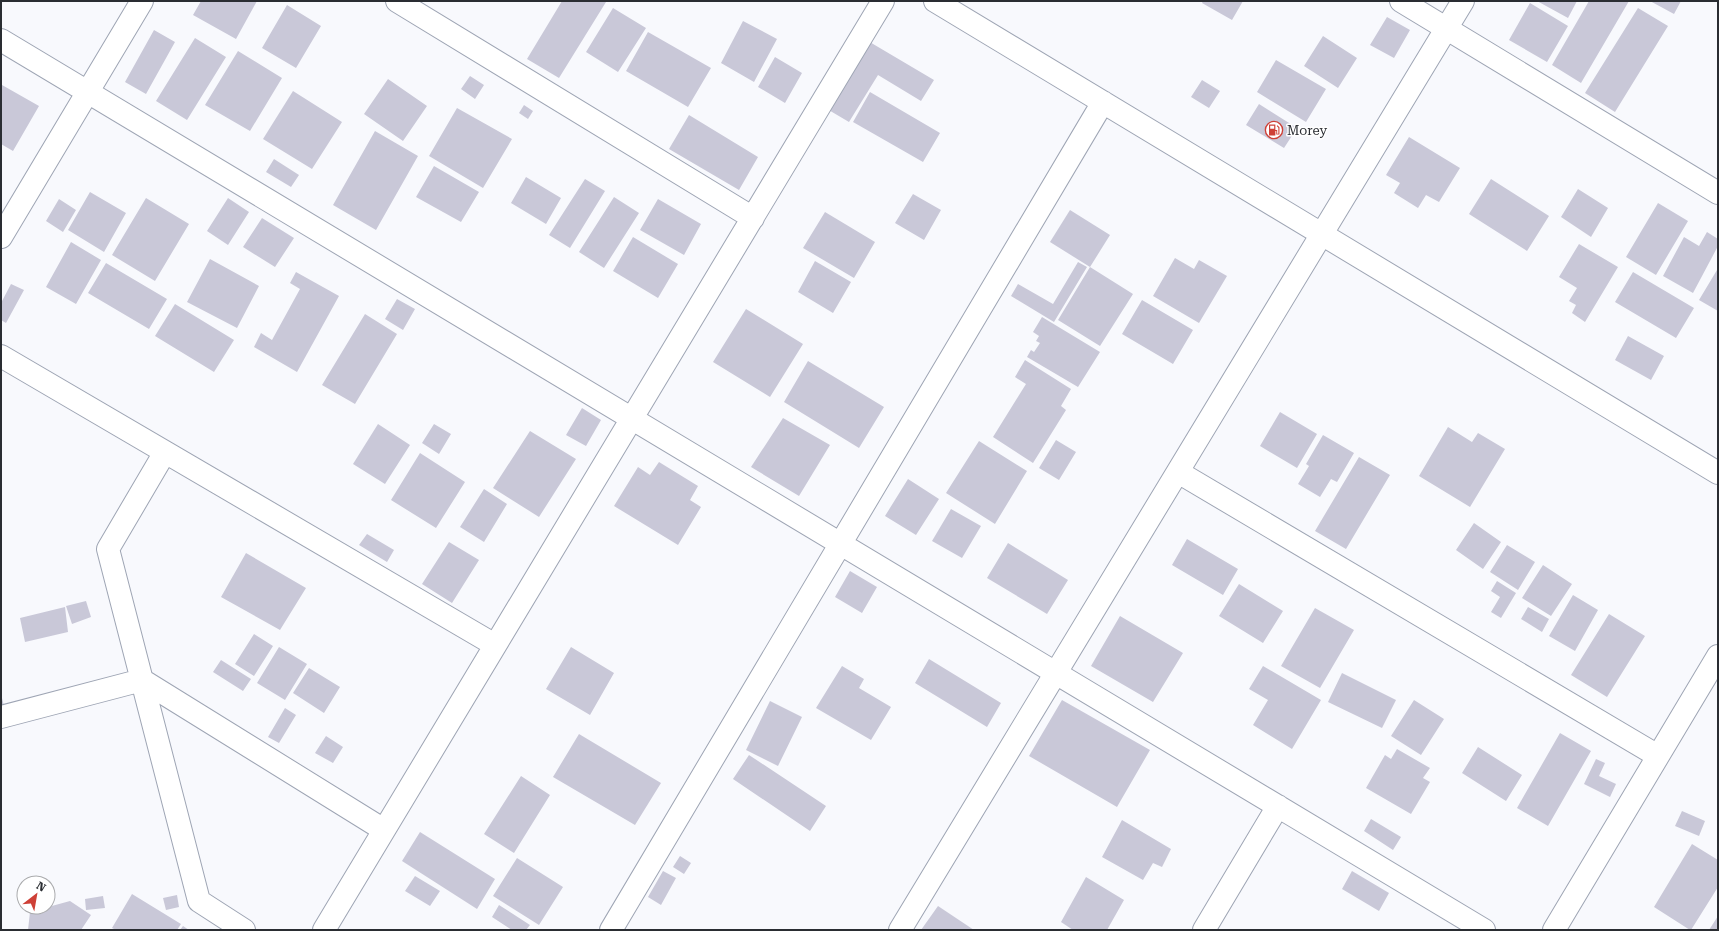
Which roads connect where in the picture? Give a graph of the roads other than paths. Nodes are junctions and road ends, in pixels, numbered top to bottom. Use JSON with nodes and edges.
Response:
{"nodes":[{"id":1,"x":142,"y":1,"type":"edge"},
{"id":2,"x":396,"y":1,"type":"edge"},
{"id":3,"x":883,"y":1,"type":"edge"},
{"id":4,"x":935,"y":1,"type":"edge"},
{"id":5,"x":1401,"y":1,"type":"edge"},
{"id":6,"x":1463,"y":1,"type":"edge"},
{"id":7,"x":1447,"y":28,"type":"junction"},
{"id":8,"x":1,"y":40,"type":"edge"},
{"id":9,"x":88,"y":92,"type":"junction"},
{"id":10,"x":1103,"y":102,"type":"junction"},
{"id":11,"x":1718,"y":193,"type":"edge"},
{"id":12,"x":753,"y":218,"type":"junction"},
{"id":13,"x":1322,"y":234,"type":"junction"},
{"id":14,"x":1,"y":237,"type":"edge"},
{"id":15,"x":1,"y":356,"type":"edge"},
{"id":16,"x":632,"y":418,"type":"junction"},
{"id":17,"x":165,"y":452,"type":"junction"},
{"id":18,"x":1178,"y":472,"type":"junction"},
{"id":19,"x":1718,"y":473,"type":"edge"},
{"id":20,"x":841,"y":544,"type":"junction"},
{"id":21,"x":495,"y":645,"type":"junction"},
{"id":22,"x":1718,"y":656,"type":"edge"},
{"id":23,"x":1056,"y":673,"type":"junction"},
{"id":24,"x":142,"y":680,"type":"junction"},
{"id":25,"x":1,"y":717,"type":"edge"},
{"id":26,"x":1658,"y":756,"type":"junction"},
{"id":27,"x":1278,"y":806,"type":"junction"},
{"id":28,"x":384,"y":830,"type":"junction"},
{"id":29,"x":244,"y":930,"type":"edge"},
{"id":30,"x":324,"y":930,"type":"edge"},
{"id":31,"x":611,"y":930,"type":"edge"},
{"id":32,"x":900,"y":930,"type":"edge"},
{"id":33,"x":1204,"y":930,"type":"edge"},
{"id":34,"x":1484,"y":930,"type":"edge"},
{"id":35,"x":1554,"y":930,"type":"edge"}],
"edges":[{"from":1,"to":9,"type":"street"},
{"from":2,"to":12,"type":"street"},
{"from":3,"to":12,"type":"street"},
{"from":4,"to":10,"type":"street"},
{"from":5,"to":7,"type":"street"},
{"from":6,"to":7,"type":"street"},
{"from":7,"to":11,"type":"street"},
{"from":7,"to":13,"type":"street"},
{"from":8,"to":9,"type":"street"},
{"from":9,"to":14,"type":"street"},
{"from":9,"to":16,"type":"street"},
{"from":10,"to":13,"type":"street"},
{"from":10,"to":20,"type":"street"},
{"from":12,"to":16,"type":"street"},
{"from":13,"to":18,"type":"street"},
{"from":13,"to":19,"type":"street"},
{"from":15,"to":17,"type":"street"},
{"from":16,"to":20,"type":"street"},
{"from":16,"to":21,"type":"street"},
{"from":17,"to":21,"type":"street"},
{"from":17,"to":24,"type":"street"},
{"from":18,"to":23,"type":"street"},
{"from":18,"to":26,"type":"street"},
{"from":20,"to":23,"type":"street"},
{"from":20,"to":31,"type":"street"},
{"from":21,"to":28,"type":"street"},
{"from":22,"to":26,"type":"street"},
{"from":23,"to":27,"type":"street"},
{"from":23,"to":32,"type":"street"},
{"from":24,"to":25,"type":"street"},
{"from":24,"to":28,"type":"street"},
{"from":24,"to":29,"type":"street"},
{"from":26,"to":35,"type":"street"},
{"from":27,"to":33,"type":"street"},
{"from":27,"to":34,"type":"street"},
{"from":28,"to":30,"type":"street"}]}
